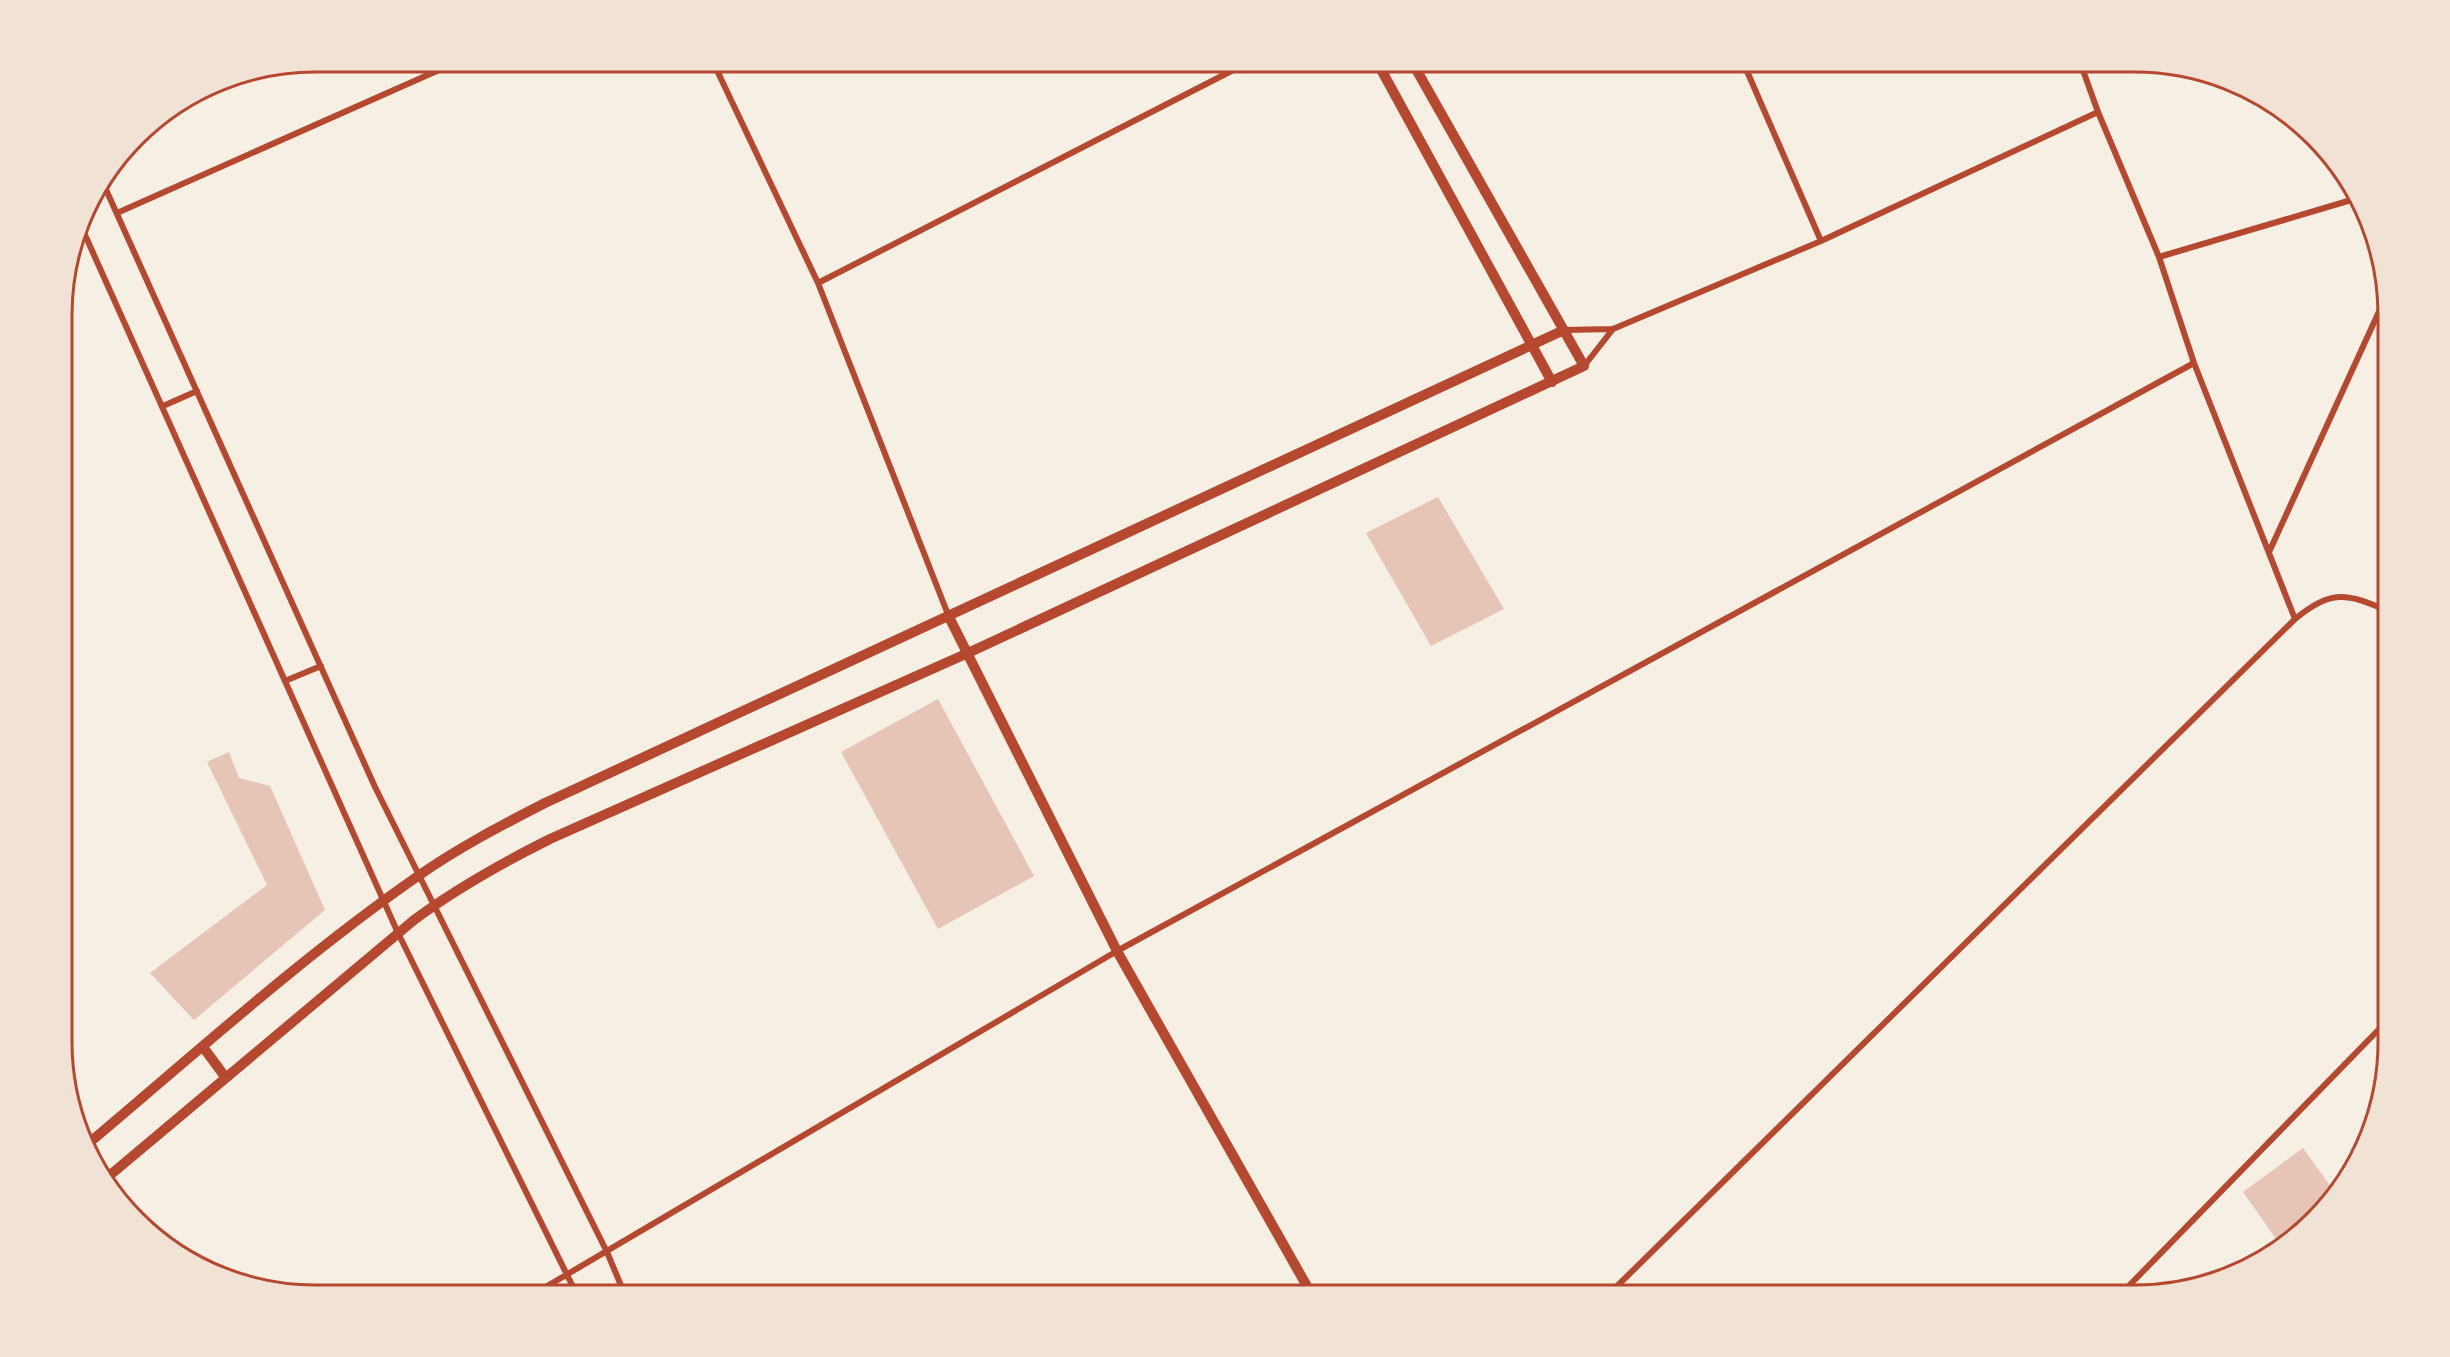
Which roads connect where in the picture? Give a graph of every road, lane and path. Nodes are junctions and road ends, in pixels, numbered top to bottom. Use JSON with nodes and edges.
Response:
{"nodes":[{"id":1,"x":434,"y":72,"type":"edge"},
{"id":2,"x":718,"y":72,"type":"edge"},
{"id":3,"x":1229,"y":72,"type":"edge"},
{"id":4,"x":1383,"y":72,"type":"edge"},
{"id":5,"x":1418,"y":72,"type":"edge"},
{"id":6,"x":1747,"y":72,"type":"edge"},
{"id":7,"x":2084,"y":72,"type":"edge"},
{"id":8,"x":2098,"y":112,"type":"junction"},
{"id":9,"x":107,"y":191,"type":"edge"},
{"id":10,"x":2349,"y":201,"type":"edge"},
{"id":11,"x":117,"y":213,"type":"junction"},
{"id":12,"x":85,"y":236,"type":"edge"},
{"id":13,"x":1821,"y":241,"type":"junction"},
{"id":14,"x":2158,"y":257,"type":"junction"},
{"id":15,"x":818,"y":283,"type":"junction"},
{"id":16,"x":2378,"y":314,"type":"edge"},
{"id":17,"x":1613,"y":329,"type":"junction"},
{"id":18,"x":1564,"y":330,"type":"junction"},
{"id":19,"x":1533,"y":345,"type":"junction"},
{"id":20,"x":2194,"y":363,"type":"junction"},
{"id":21,"x":1584,"y":366,"type":"junction"},
{"id":22,"x":1552,"y":382,"type":"junction"},
{"id":23,"x":197,"y":391,"type":"junction"},
{"id":24,"x":163,"y":406,"type":"junction"},
{"id":25,"x":2270,"y":550,"type":"junction"},
{"id":26,"x":2378,"y":607,"type":"edge"},
{"id":27,"x":949,"y":618,"type":"junction"},
{"id":28,"x":2295,"y":619,"type":"junction"},
{"id":29,"x":968,"y":653,"type":"junction"},
{"id":30,"x":321,"y":666,"type":"junction"},
{"id":31,"x":285,"y":681,"type":"junction"},
{"id":32,"x":419,"y":875,"type":"junction"},
{"id":33,"x":384,"y":902,"type":"junction"},
{"id":34,"x":432,"y":906,"type":"junction"},
{"id":35,"x":398,"y":933,"type":"junction"},
{"id":36,"x":1117,"y":951,"type":"junction"},
{"id":37,"x":2378,"y":1030,"type":"edge"},
{"id":38,"x":203,"y":1047,"type":"junction"},
{"id":39,"x":226,"y":1078,"type":"junction"},
{"id":40,"x":92,"y":1140,"type":"edge"},
{"id":41,"x":111,"y":1174,"type":"edge"},
{"id":42,"x":607,"y":1252,"type":"junction"},
{"id":43,"x":568,"y":1275,"type":"junction"},
{"id":44,"x":550,"y":1285,"type":"edge"},
{"id":45,"x":572,"y":1285,"type":"edge"},
{"id":46,"x":621,"y":1285,"type":"edge"},
{"id":47,"x":1306,"y":1285,"type":"edge"},
{"id":48,"x":1618,"y":1285,"type":"edge"},
{"id":49,"x":2130,"y":1285,"type":"edge"}],
"edges":[{"from":1,"to":11,"type":"street"},
{"from":2,"to":15,"type":"street"},
{"from":3,"to":15,"type":"street"},
{"from":4,"to":19,"type":"street"},
{"from":5,"to":18,"type":"street"},
{"from":6,"to":13,"type":"street"},
{"from":7,"to":8,"type":"street"},
{"from":8,"to":13,"type":"street"},
{"from":8,"to":14,"type":"street"},
{"from":9,"to":11,"type":"street"},
{"from":10,"to":14,"type":"street"},
{"from":11,"to":23,"type":"street"},
{"from":12,"to":24,"type":"street"},
{"from":13,"to":17,"type":"street"},
{"from":14,"to":20,"type":"street"},
{"from":15,"to":27,"type":"street"},
{"from":16,"to":25,"type":"street"},
{"from":17,"to":18,"type":"street"},
{"from":17,"to":21,"type":"street"},
{"from":18,"to":19,"type":"street"},
{"from":18,"to":21,"type":"street"},
{"from":19,"to":22,"type":"street"},
{"from":19,"to":27,"type":"street"},
{"from":20,"to":25,"type":"street"},
{"from":20,"to":36,"type":"street"},
{"from":21,"to":22,"type":"street"},
{"from":22,"to":29,"type":"street"},
{"from":23,"to":24,"type":"street"},
{"from":23,"to":30,"type":"street"},
{"from":24,"to":31,"type":"street"},
{"from":25,"to":28,"type":"street"},
{"from":26,"to":28,"type":"street"},
{"from":27,"to":29,"type":"street"},
{"from":27,"to":32,"type":"street"},
{"from":28,"to":48,"type":"street"},
{"from":29,"to":34,"type":"street"},
{"from":29,"to":36,"type":"street"},
{"from":30,"to":31,"type":"street"},
{"from":30,"to":32,"type":"street"},
{"from":31,"to":33,"type":"street"},
{"from":32,"to":33,"type":"street"},
{"from":32,"to":34,"type":"street"},
{"from":33,"to":35,"type":"street"},
{"from":33,"to":38,"type":"street"},
{"from":34,"to":35,"type":"street"},
{"from":34,"to":42,"type":"street"},
{"from":35,"to":39,"type":"street"},
{"from":35,"to":43,"type":"street"},
{"from":36,"to":42,"type":"street"},
{"from":36,"to":47,"type":"street"},
{"from":37,"to":49,"type":"street"},
{"from":38,"to":39,"type":"street"},
{"from":38,"to":40,"type":"street"},
{"from":39,"to":41,"type":"street"},
{"from":42,"to":43,"type":"street"},
{"from":42,"to":46,"type":"street"},
{"from":43,"to":44,"type":"street"},
{"from":43,"to":45,"type":"street"}]}
